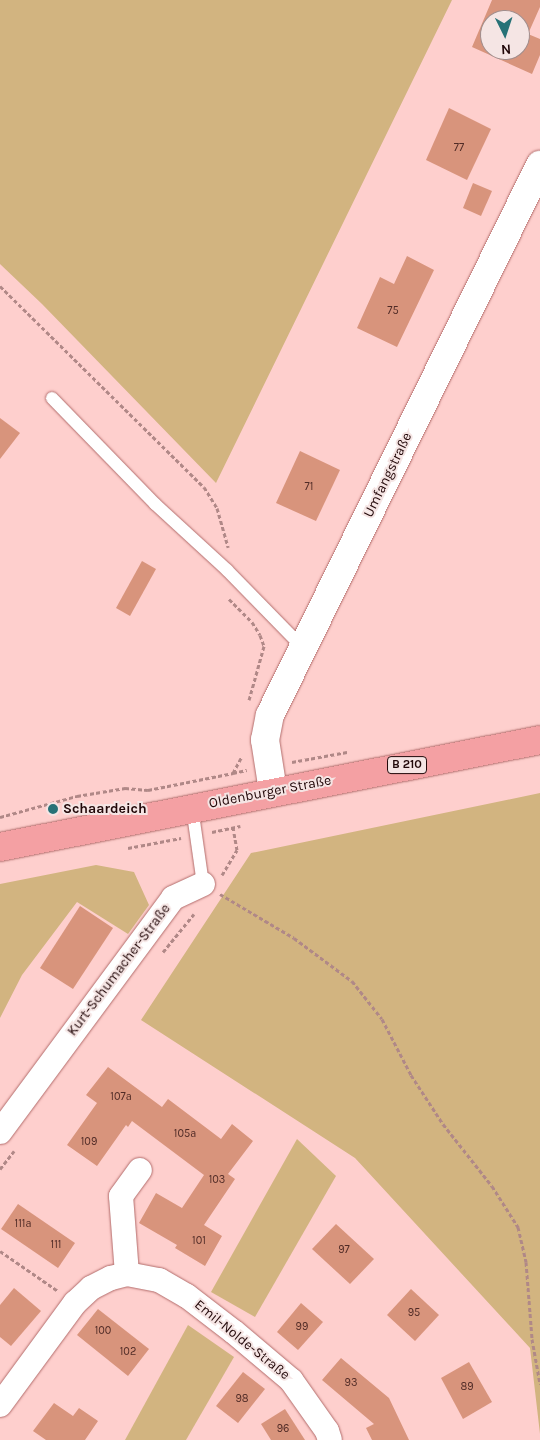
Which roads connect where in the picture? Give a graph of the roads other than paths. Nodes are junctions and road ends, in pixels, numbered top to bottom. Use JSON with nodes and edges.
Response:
{"nodes":[{"id":1,"x":540,"y":165,"type":"edge"},
{"id":2,"x":52,"y":398,"type":"dead end"},
{"id":3,"x":303,"y":648,"type":"junction"},
{"id":4,"x":540,"y":740,"type":"edge"},
{"id":5,"x":273,"y":791,"type":"junction"},
{"id":6,"x":192,"y":807,"type":"junction"},
{"id":7,"x":0,"y":847,"type":"edge"},
{"id":8,"x":212,"y":885,"type":"joint"},
{"id":9,"x":0,"y":1132,"type":"edge"},
{"id":10,"x":140,"y":1170,"type":"dead end"},
{"id":11,"x":127,"y":1274,"type":"junction"},
{"id":12,"x":0,"y":1405,"type":"edge"},
{"id":13,"x":330,"y":1440,"type":"edge"}],
"edges":[{"from":1,"to":3,"type":"street","name":"Umfangstraße"},
{"from":2,"to":3,"type":"lane"},
{"from":3,"to":5,"type":"street","name":"Umfangstraße"},
{"from":4,"to":5,"type":"main road","name":"Oldenburger Straße","number":"B 210"},
{"from":5,"to":6,"type":"main road","name":"Oldenburger Straße","number":"B 210"},
{"from":6,"to":7,"type":"main road","name":"Oldenburger Straße","number":"B 210"},
{"from":6,"to":8,"type":"lane"},
{"from":8,"to":9,"type":"street","name":"Kurt-Schumacher-Straße"},
{"from":10,"to":11,"type":"street"},
{"from":11,"to":12,"type":"street","name":"Emil-Nolde-Straße"},
{"from":11,"to":13,"type":"street","name":"Emil-Nolde-Straße"}]}
